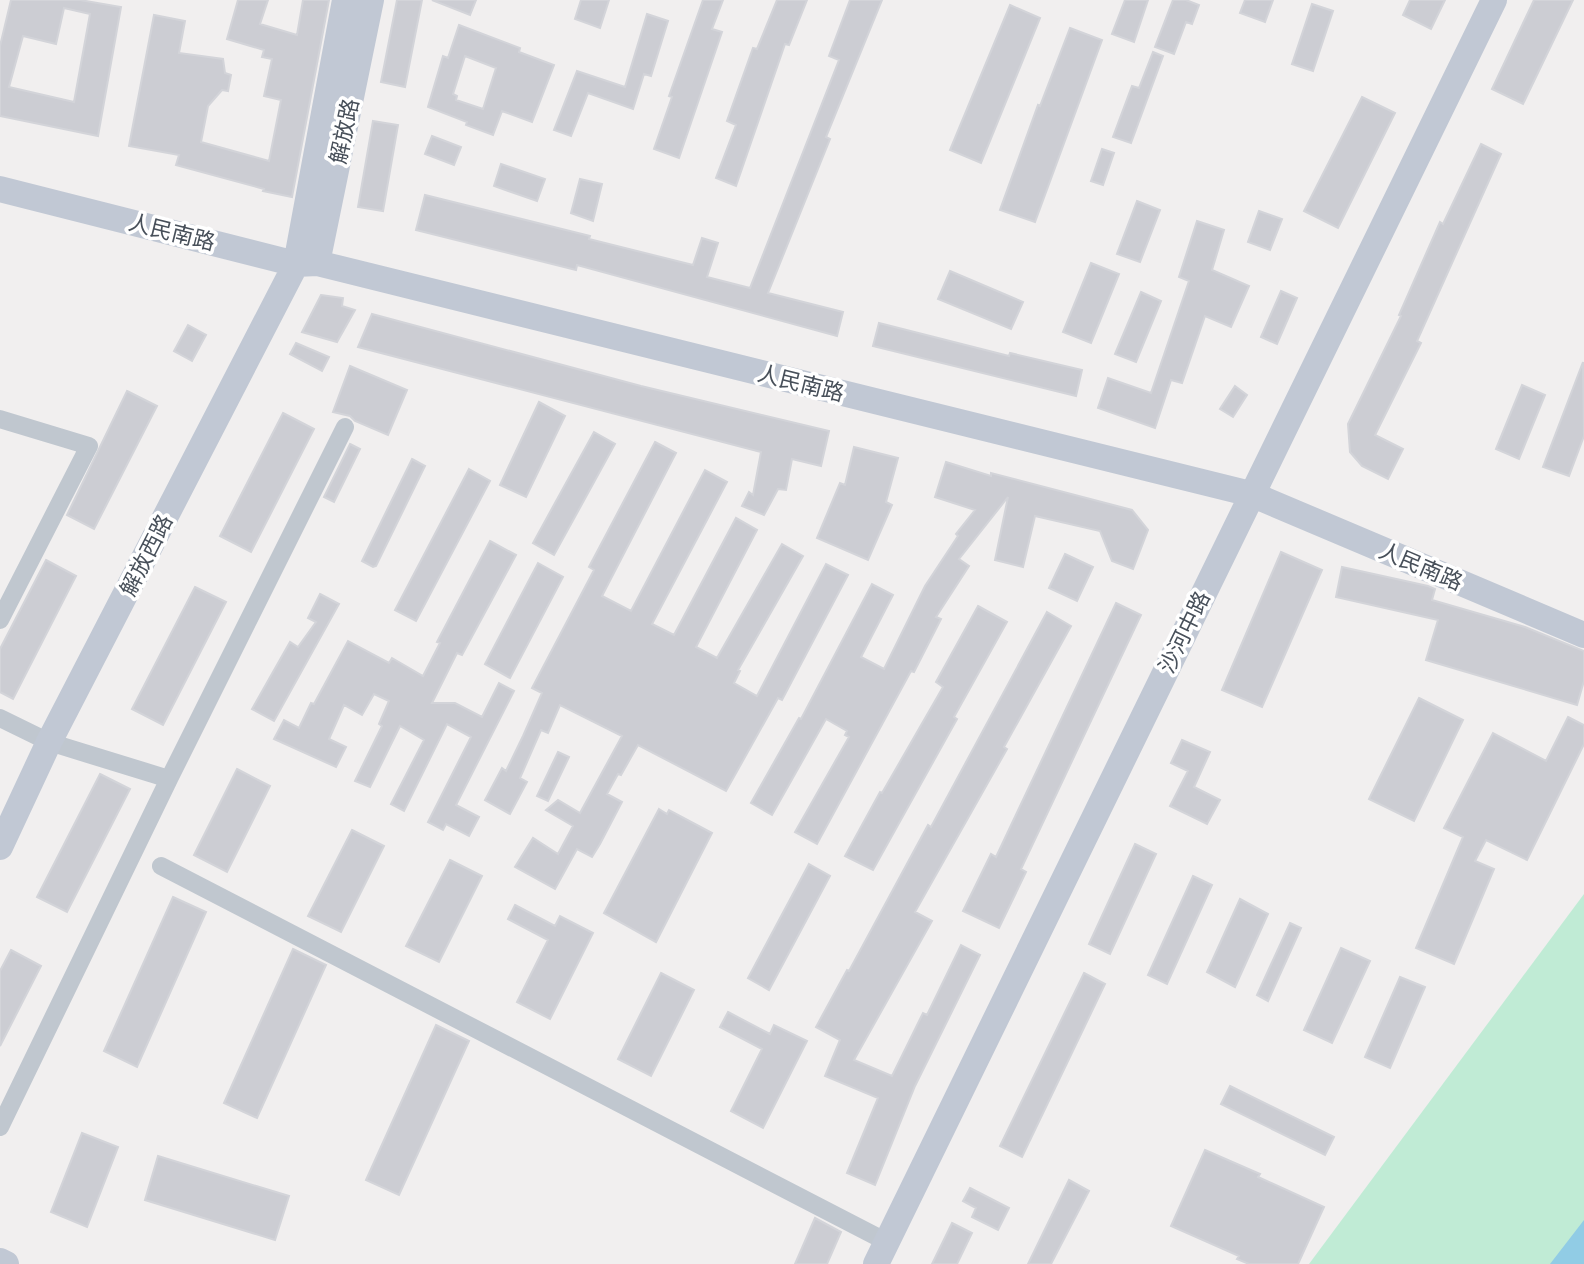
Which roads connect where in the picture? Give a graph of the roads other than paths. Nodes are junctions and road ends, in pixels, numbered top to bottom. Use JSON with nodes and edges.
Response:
{"nodes":[{"id":1,"x":345,"y":0,"type":"edge"},
{"id":2,"x":371,"y":0,"type":"edge"},
{"id":3,"x":1476,"y":0,"type":"edge"},
{"id":4,"x":1494,"y":0,"type":"edge"},
{"id":5,"x":0,"y":189,"type":"edge"},
{"id":6,"x":306,"y":263,"type":"junction"},
{"id":7,"x":0,"y":419,"type":"edge"},
{"id":8,"x":345,"y":427,"type":"dead end"},
{"id":9,"x":1243,"y":492,"type":"junction"},
{"id":10,"x":0,"y":620,"type":"edge"},
{"id":11,"x":1584,"y":635,"type":"edge"},
{"id":12,"x":0,"y":718,"type":"edge"},
{"id":13,"x":49,"y":742,"type":"junction"},
{"id":14,"x":169,"y":779,"type":"junction"},
{"id":15,"x":0,"y":847,"type":"edge"},
{"id":16,"x":161,"y":866,"type":"dead end"},
{"id":17,"x":0,"y":1127,"type":"edge"},
{"id":18,"x":878,"y":1247,"type":"edge"},
{"id":19,"x":0,"y":1261,"type":"edge"},
{"id":20,"x":6,"y":1264,"type":"edge"},
{"id":21,"x":858,"y":1264,"type":"edge"}],
"edges":[{"from":1,"to":6,"type":"main road","name":"解放路"},
{"from":2,"to":6,"type":"main road","name":"解放路"},
{"from":3,"to":9,"type":"main road","name":"沙河中路"},
{"from":4,"to":9,"type":"main road","name":"沙河中路"},
{"from":5,"to":6,"type":"main road","name":"人民南路"},
{"from":6,"to":9,"type":"main road","name":"人民南路"},
{"from":6,"to":13,"type":"main road","name":"解放西路"},
{"from":7,"to":10,"type":"street"},
{"from":8,"to":14,"type":"street"},
{"from":9,"to":11,"type":"main road","name":"人民南路"},
{"from":9,"to":18,"type":"main road","name":"沙河中路"},
{"from":12,"to":13,"type":"street"},
{"from":13,"to":14,"type":"street"},
{"from":13,"to":15,"type":"main road","name":"解放西路"},
{"from":14,"to":17,"type":"street"},
{"from":16,"to":18,"type":"street"},
{"from":18,"to":21,"type":"main road","name":"沙河中路"},
{"from":19,"to":20,"type":"main road"}]}
